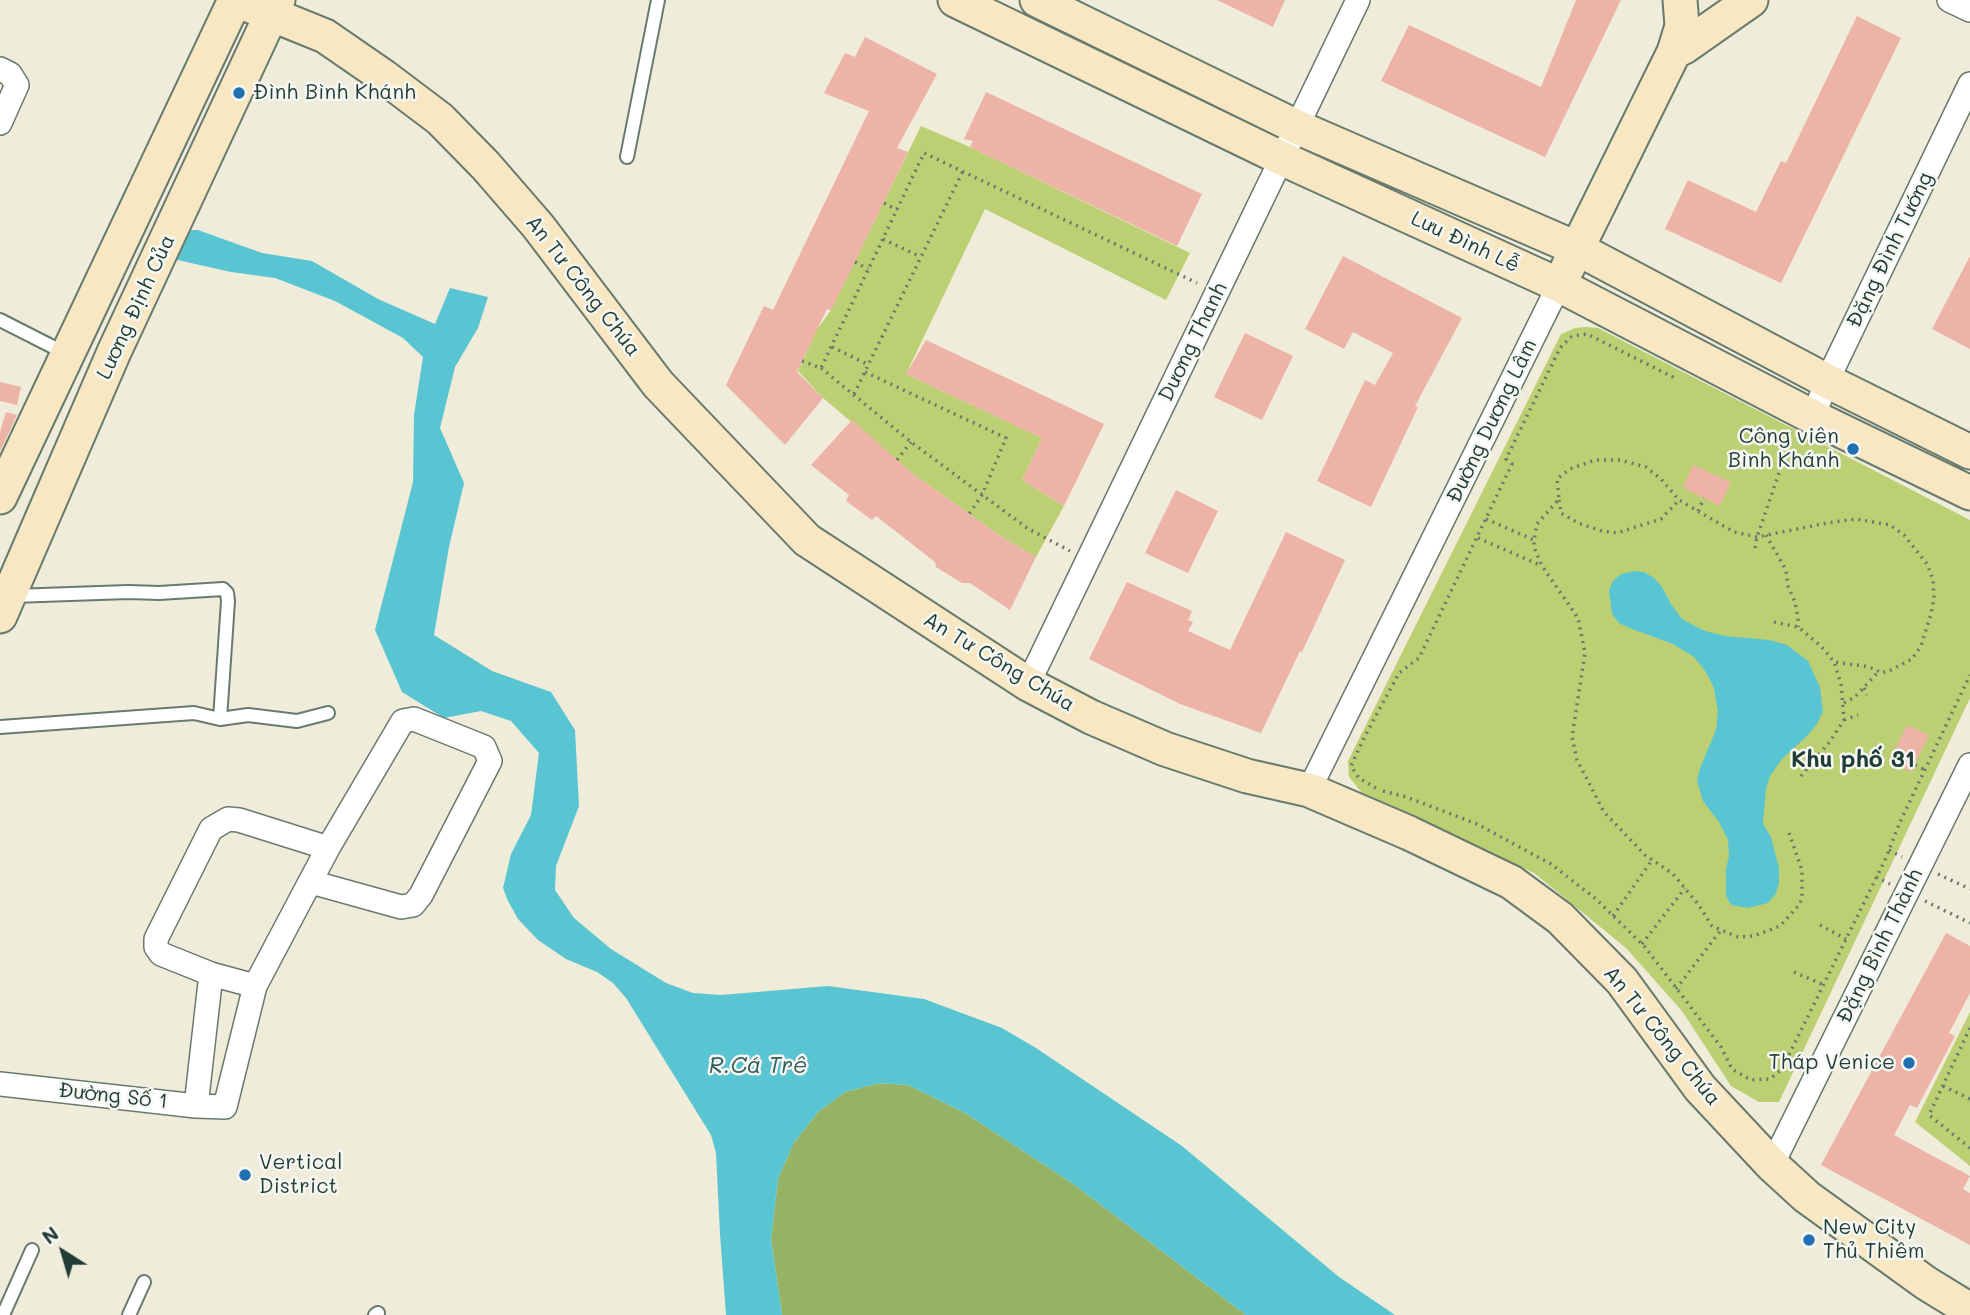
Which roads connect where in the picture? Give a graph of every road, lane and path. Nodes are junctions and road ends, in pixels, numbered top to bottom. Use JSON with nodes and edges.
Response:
{"nodes":[{"id":1,"x":236,"y":0,"type":"edge"},
{"id":2,"x":658,"y":0,"type":"edge"},
{"id":3,"x":955,"y":0,"type":"edge"},
{"id":4,"x":1037,"y":0,"type":"edge"},
{"id":5,"x":1358,"y":0,"type":"edge"},
{"id":6,"x":1680,"y":0,"type":"edge"},
{"id":7,"x":1703,"y":0,"type":"edge"},
{"id":8,"x":1745,"y":0,"type":"edge"},
{"id":9,"x":1751,"y":0,"type":"edge"},
{"id":10,"x":1949,"y":0,"type":"edge"},
{"id":11,"x":275,"y":8,"type":"edge"},
{"id":12,"x":1970,"y":10,"type":"edge"},
{"id":13,"x":1674,"y":52,"type":"junction"},
{"id":14,"x":0,"y":69,"type":"edge"},
{"id":15,"x":1970,"y":84,"type":"edge"},
{"id":16,"x":0,"y":123,"type":"edge"},
{"id":17,"x":1297,"y":127,"type":"junction"},
{"id":18,"x":626,"y":157,"type":"dead end"},
{"id":19,"x":1281,"y":158,"type":"junction"},
{"id":20,"x":963,"y":171,"type":"junction"},
{"id":21,"x":884,"y":203,"type":"dead end"},
{"id":22,"x":897,"y":210,"type":"junction"},
{"id":23,"x":883,"y":239,"type":"junction"},
{"id":24,"x":1578,"y":250,"type":"junction"},
{"id":25,"x":921,"y":257,"type":"junction"},
{"id":26,"x":855,"y":262,"type":"dead end"},
{"id":27,"x":868,"y":269,"type":"junction"},
{"id":28,"x":1559,"y":285,"type":"junction"},
{"id":29,"x":1217,"y":293,"type":"junction"},
{"id":30,"x":0,"y":320,"type":"edge"},
{"id":31,"x":832,"y":347,"type":"junction"},
{"id":32,"x":68,"y":354,"type":"junction"},
{"id":33,"x":802,"y":362,"type":"dead end"},
{"id":34,"x":869,"y":365,"type":"junction"},
{"id":35,"x":821,"y":368,"type":"junction"},
{"id":36,"x":865,"y":372,"type":"junction"},
{"id":37,"x":1827,"y":381,"type":"junction"},
{"id":38,"x":1686,"y":383,"type":"dead end"},
{"id":39,"x":854,"y":394,"type":"junction"},
{"id":40,"x":1798,"y":431,"type":"junction"},
{"id":41,"x":911,"y":442,"type":"junction"},
{"id":42,"x":1970,"y":452,"type":"edge"},
{"id":43,"x":897,"y":460,"type":"dead end"},
{"id":44,"x":1970,"y":493,"type":"edge"},
{"id":45,"x":982,"y":495,"type":"junction"},
{"id":46,"x":0,"y":497,"type":"edge"},
{"id":47,"x":1704,"y":498,"type":"dead end"},
{"id":48,"x":1559,"y":499,"type":"junction"},
{"id":49,"x":1679,"y":500,"type":"junction"},
{"id":50,"x":1698,"y":511,"type":"junction"},
{"id":51,"x":970,"y":514,"type":"dead end"},
{"id":52,"x":1486,"y":519,"type":"junction"},
{"id":53,"x":1766,"y":535,"type":"junction"},
{"id":54,"x":1757,"y":537,"type":"junction"},
{"id":55,"x":1478,"y":538,"type":"junction"},
{"id":56,"x":1534,"y":540,"type":"junction"},
{"id":57,"x":1755,"y":548,"type":"dead end"},
{"id":58,"x":1088,"y":561,"type":"junction"},
{"id":59,"x":1542,"y":566,"type":"junction"},
{"id":60,"x":4,"y":606,"type":"edge"},
{"id":61,"x":1774,"y":622,"type":"dead end"},
{"id":62,"x":1798,"y":628,"type":"junction"},
{"id":63,"x":1833,"y":662,"type":"junction"},
{"id":64,"x":1878,"y":672,"type":"junction"},
{"id":65,"x":1970,"y":675,"type":"edge"},
{"id":66,"x":1028,"y":684,"type":"junction"},
{"id":67,"x":1864,"y":688,"type":"junction"},
{"id":68,"x":1867,"y":695,"type":"dead end"},
{"id":69,"x":1844,"y":703,"type":"junction"},
{"id":70,"x":328,"y":713,"type":"dead end"},
{"id":71,"x":1858,"y":715,"type":"dead end"},
{"id":72,"x":220,"y":719,"type":"junction"},
{"id":73,"x":1844,"y":720,"type":"junction"},
{"id":74,"x":0,"y":727,"type":"edge"},
{"id":75,"x":1914,"y":765,"type":"dead end"},
{"id":76,"x":1970,"y":765,"type":"edge"},
{"id":77,"x":1926,"y":771,"type":"junction"},
{"id":78,"x":1801,"y":776,"type":"dead end"},
{"id":79,"x":1309,"y":790,"type":"junction"},
{"id":80,"x":1789,"y":833,"type":"dead end"},
{"id":81,"x":328,"y":848,"type":"junction"},
{"id":82,"x":1653,"y":860,"type":"junction"},
{"id":83,"x":311,"y":882,"type":"junction"},
{"id":84,"x":1685,"y":888,"type":"junction"},
{"id":85,"x":1613,"y":916,"type":"junction"},
{"id":86,"x":1820,"y":925,"type":"dead end"},
{"id":87,"x":1721,"y":930,"type":"junction"},
{"id":88,"x":1846,"y":939,"type":"junction"},
{"id":89,"x":1642,"y":944,"type":"junction"},
{"id":90,"x":1794,"y":972,"type":"dead end"},
{"id":91,"x":211,"y":974,"type":"junction"},
{"id":92,"x":1824,"y":985,"type":"junction"},
{"id":93,"x":254,"y":986,"type":"junction"},
{"id":94,"x":1676,"y":989,"type":"junction"},
{"id":95,"x":1970,"y":1028,"type":"edge"},
{"id":96,"x":0,"y":1084,"type":"edge"},
{"id":97,"x":1942,"y":1086,"type":"junction"},
{"id":98,"x":1970,"y":1099,"type":"edge"},
{"id":99,"x":196,"y":1106,"type":"junction"},
{"id":100,"x":1970,"y":1148,"type":"edge"},
{"id":101,"x":1772,"y":1165,"type":"junction"},
{"id":102,"x":32,"y":1250,"type":"dead end"},
{"id":103,"x":144,"y":1282,"type":"dead end"},
{"id":104,"x":1960,"y":1309,"type":"edge"},
{"id":105,"x":3,"y":1315,"type":"edge"},
{"id":106,"x":129,"y":1315,"type":"edge"}],
"edges":[{"from":1,"to":11,"type":"street","name":"An Tư Công Chúa"},
{"from":1,"to":32,"type":"street","name":"Lương Định Của"},
{"from":2,"to":18,"type":"lane"},
{"from":3,"to":19,"type":"street","name":"Lưu Đình Lễ"},
{"from":4,"to":17,"type":"street","name":"Lưu Đình Lễ"},
{"from":5,"to":17,"type":"street","name":"Dương Thanh"},
{"from":6,"to":13,"type":"street","name":"Đường Dương Lâm"},
{"from":7,"to":8,"type":"street"},
{"from":9,"to":13,"type":"street"},
{"from":10,"to":12,"type":"street"},
{"from":11,"to":60,"type":"street","name":"Lương Định Của"},
{"from":11,"to":66,"type":"street","name":"An Tư Công Chúa"},
{"from":13,"to":24,"type":"street","name":"Đường Dương Lâm"},
{"from":14,"to":16,"type":"street"},
{"from":15,"to":37,"type":"street","name":"Đặng Đình Tướng"},
{"from":17,"to":19,"type":"street","name":"Dương Thanh"},
{"from":17,"to":24,"type":"street","name":"Lưu Đình Lễ"},
{"from":19,"to":28,"type":"street","name":"Lưu Đình Lễ"},
{"from":19,"to":29,"type":"street","name":"Dương Thanh"},
{"from":20,"to":22,"type":"path"},
{"from":20,"to":25,"type":"path"},
{"from":20,"to":29,"type":"path"},
{"from":21,"to":22,"type":"path"},
{"from":22,"to":23,"type":"path"},
{"from":23,"to":25,"type":"path"},
{"from":23,"to":27,"type":"path"},
{"from":24,"to":28,"type":"street","name":"Đường Dương Lâm"},
{"from":24,"to":37,"type":"street","name":"Lưu Đình Lễ"},
{"from":25,"to":34,"type":"path"},
{"from":26,"to":27,"type":"path"},
{"from":27,"to":31,"type":"path"},
{"from":28,"to":40,"type":"street","name":"Lưu Đình Lễ"},
{"from":28,"to":79,"type":"street","name":"Đường Dương Lâm"},
{"from":29,"to":58,"type":"street","name":"Dương Thanh"},
{"from":30,"to":32,"type":"lane"},
{"from":31,"to":34,"type":"path"},
{"from":31,"to":35,"type":"path"},
{"from":32,"to":46,"type":"street","name":"Lương Định Của"},
{"from":33,"to":35,"type":"path"},
{"from":34,"to":36,"type":"path"},
{"from":35,"to":39,"type":"path"},
{"from":36,"to":39,"type":"path"},
{"from":36,"to":45,"type":"path"},
{"from":37,"to":40,"type":"street","name":"Đặng Đình Tướng"},
{"from":37,"to":42,"type":"street","name":"Lưu Đình Lễ"},
{"from":38,"to":52,"type":"path"},
{"from":39,"to":41,"type":"path"},
{"from":40,"to":44,"type":"street","name":"Lưu Đình Lễ"},
{"from":40,"to":54,"type":"path"},
{"from":41,"to":43,"type":"path"},
{"from":41,"to":45,"type":"path"},
{"from":45,"to":51,"type":"path"},
{"from":45,"to":58,"type":"path"},
{"from":47,"to":50,"type":"path"},
{"from":48,"to":49,"type":"path"},
{"from":48,"to":49,"type":"path"},
{"from":48,"to":56,"type":"path"},
{"from":49,"to":50,"type":"path"},
{"from":50,"to":54,"type":"path"},
{"from":52,"to":55,"type":"path"},
{"from":52,"to":56,"type":"path"},
{"from":53,"to":54,"type":"path"},
{"from":53,"to":62,"type":"path"},
{"from":53,"to":64,"type":"path"},
{"from":54,"to":57,"type":"path"},
{"from":55,"to":59,"type":"path"},
{"from":55,"to":85,"type":"path"},
{"from":56,"to":59,"type":"path"},
{"from":58,"to":66,"type":"street","name":"Dương Thanh"},
{"from":59,"to":82,"type":"path"},
{"from":60,"to":72,"type":"lane"},
{"from":61,"to":62,"type":"path"},
{"from":62,"to":63,"type":"path"},
{"from":63,"to":64,"type":"path"},
{"from":63,"to":69,"type":"path"},
{"from":64,"to":67,"type":"path"},
{"from":65,"to":77,"type":"path"},
{"from":66,"to":79,"type":"street","name":"An Tư Công Chúa"},
{"from":67,"to":68,"type":"path"},
{"from":67,"to":69,"type":"path"},
{"from":69,"to":73,"type":"path"},
{"from":70,"to":72,"type":"lane"},
{"from":71,"to":73,"type":"path"},
{"from":72,"to":74,"type":"lane"},
{"from":73,"to":78,"type":"path"},
{"from":75,"to":77,"type":"path"},
{"from":76,"to":101,"type":"street","name":"Đặng Bình Thành"},
{"from":77,"to":88,"type":"path"},
{"from":79,"to":101,"type":"street","name":"An Tư Công Chúa"},
{"from":80,"to":87,"type":"path"},
{"from":81,"to":83,"type":"street"},
{"from":81,"to":83,"type":"street"},
{"from":81,"to":91,"type":"street"},
{"from":82,"to":84,"type":"path"},
{"from":82,"to":85,"type":"path"},
{"from":83,"to":93,"type":"street"},
{"from":84,"to":87,"type":"path"},
{"from":84,"to":89,"type":"path"},
{"from":85,"to":89,"type":"path"},
{"from":86,"to":88,"type":"path"},
{"from":87,"to":94,"type":"path"},
{"from":88,"to":92,"type":"path"},
{"from":89,"to":94,"type":"path"},
{"from":90,"to":92,"type":"path"},
{"from":91,"to":93,"type":"street"},
{"from":91,"to":99,"type":"street"},
{"from":92,"to":94,"type":"path"},
{"from":93,"to":99,"type":"street","name":"Đường Số 1"},
{"from":95,"to":97,"type":"path"},
{"from":96,"to":99,"type":"street","name":"Đường Số 1"},
{"from":97,"to":98,"type":"path"},
{"from":97,"to":100,"type":"path"},
{"from":101,"to":104,"type":"street","name":"An Tư Công Chúa"},
{"from":102,"to":105,"type":"lane"},
{"from":103,"to":106,"type":"lane"}]}
